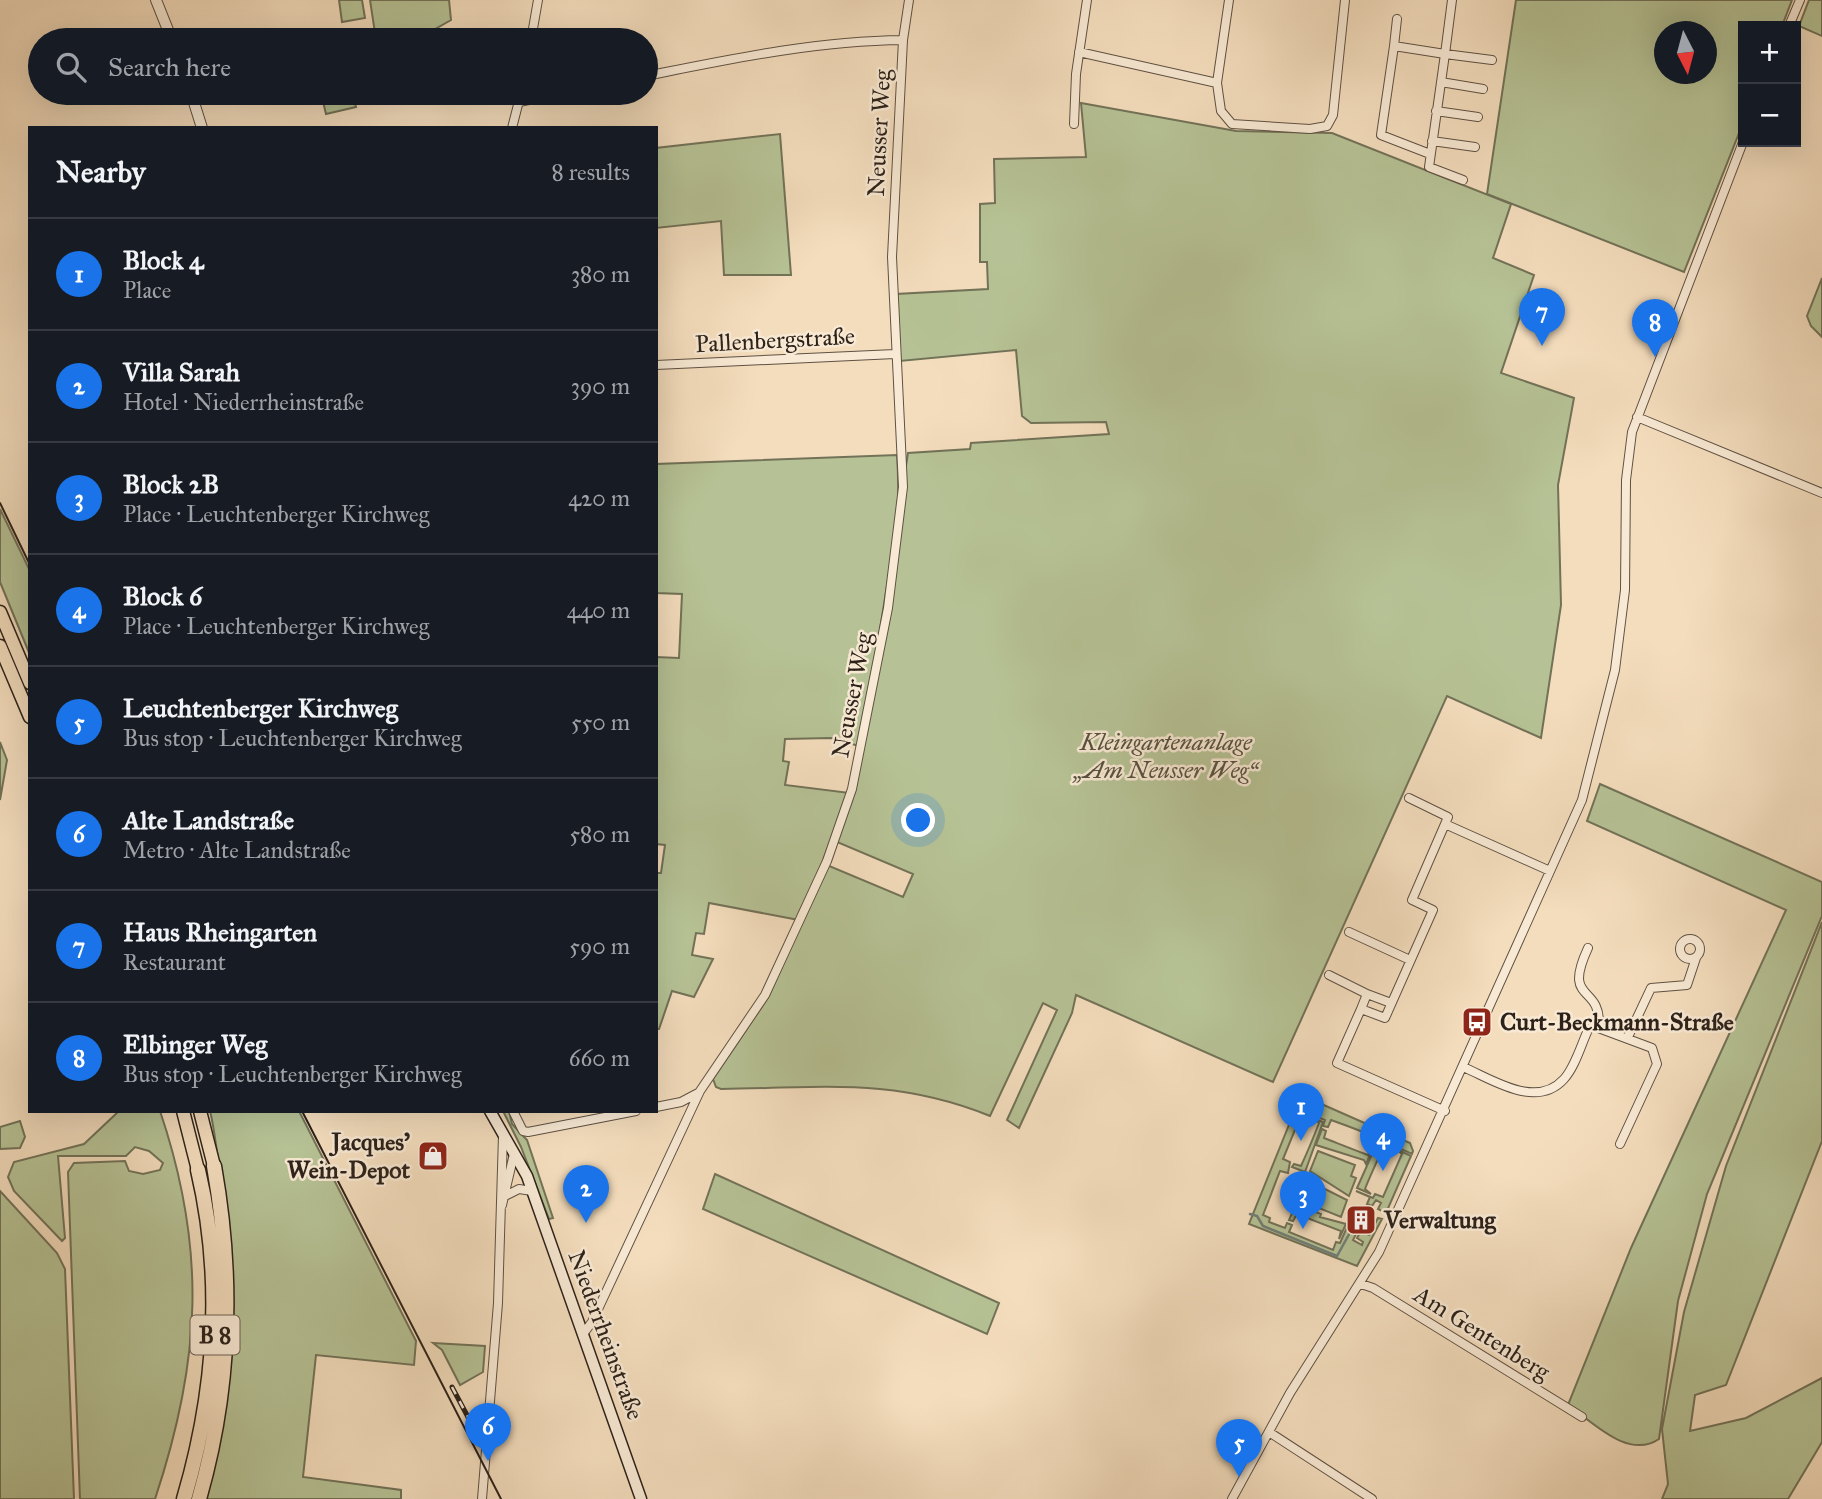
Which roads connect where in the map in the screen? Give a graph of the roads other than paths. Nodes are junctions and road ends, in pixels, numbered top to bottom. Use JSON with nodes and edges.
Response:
{"nodes":[{"id":1,"x":156,"y":0,"type":"edge"},
{"id":2,"x":538,"y":0,"type":"edge"},
{"id":3,"x":909,"y":0,"type":"edge"},
{"id":4,"x":1087,"y":0,"type":"edge"},
{"id":5,"x":1229,"y":0,"type":"edge"},
{"id":6,"x":1345,"y":0,"type":"edge"},
{"id":7,"x":1452,"y":0,"type":"edge"},
{"id":8,"x":1800,"y":0,"type":"edge"},
{"id":9,"x":1397,"y":19,"type":"dead end"},
{"id":10,"x":1792,"y":21,"type":"edge"},
{"id":11,"x":167,"y":28,"type":"edge"},
{"id":12,"x":533,"y":28,"type":"edge"},
{"id":13,"x":902,"y":40,"type":"junction"},
{"id":14,"x":1394,"y":46,"type":"junction"},
{"id":15,"x":1079,"y":52,"type":"junction"},
{"id":16,"x":1444,"y":54,"type":"junction"},
{"id":17,"x":1492,"y":60,"type":"dead end"},
{"id":18,"x":658,"y":74,"type":"edge"},
{"id":19,"x":1441,"y":82,"type":"junction"},
{"id":20,"x":1217,"y":83,"type":"junction"},
{"id":21,"x":1483,"y":89,"type":"dead end"},
{"id":22,"x":195,"y":105,"type":"edge"},
{"id":23,"x":518,"y":105,"type":"edge"},
{"id":24,"x":1436,"y":111,"type":"junction"},
{"id":25,"x":1478,"y":117,"type":"dead end"},
{"id":26,"x":1074,"y":124,"type":"dead end"},
{"id":27,"x":201,"y":126,"type":"edge"},
{"id":28,"x":513,"y":126,"type":"edge"},
{"id":29,"x":1432,"y":141,"type":"junction"},
{"id":30,"x":1741,"y":147,"type":"edge"},
{"id":31,"x":1475,"y":148,"type":"dead end"},
{"id":32,"x":1430,"y":154,"type":"junction"},
{"id":33,"x":1464,"y":180,"type":"dead end"},
{"id":34,"x":895,"y":354,"type":"junction"},
{"id":35,"x":658,"y":365,"type":"edge"},
{"id":36,"x":1637,"y":417,"type":"junction"},
{"id":37,"x":1822,"y":493,"type":"edge"},
{"id":38,"x":0,"y":612,"type":"edge"},
{"id":39,"x":0,"y":646,"type":"edge"},
{"id":40,"x":28,"y":678,"type":"edge"},
{"id":41,"x":28,"y":712,"type":"edge"},
{"id":42,"x":1409,"y":798,"type":"dead end"},
{"id":43,"x":1445,"y":824,"type":"junction"},
{"id":44,"x":1550,"y":871,"type":"junction"},
{"id":45,"x":1349,"y":932,"type":"dead end"},
{"id":46,"x":1588,"y":948,"type":"dead end"},
{"id":47,"x":1696,"y":958,"type":"dead end"},
{"id":48,"x":1410,"y":960,"type":"junction"},
{"id":49,"x":1329,"y":975,"type":"dead end"},
{"id":50,"x":1367,"y":994,"type":"junction"},
{"id":51,"x":1391,"y":1003,"type":"junction"},
{"id":52,"x":1361,"y":1009,"type":"junction"},
{"id":53,"x":1599,"y":1026,"type":"junction"},
{"id":54,"x":1628,"y":1037,"type":"junction"},
{"id":55,"x":1463,"y":1067,"type":"junction"},
{"id":56,"x":700,"y":1091,"type":"junction"},
{"id":57,"x":658,"y":1107,"type":"edge"},
{"id":58,"x":1445,"y":1111,"type":"junction"},
{"id":59,"x":184,"y":1113,"type":"edge"},
{"id":60,"x":201,"y":1113,"type":"edge"},
{"id":61,"x":491,"y":1113,"type":"edge"},
{"id":62,"x":514,"y":1113,"type":"edge"},
{"id":63,"x":626,"y":1113,"type":"edge"},
{"id":64,"x":503,"y":1132,"type":"junction"},
{"id":65,"x":1620,"y":1144,"type":"dead end"},
{"id":66,"x":514,"y":1154,"type":"junction"},
{"id":67,"x":214,"y":1166,"type":"joint"},
{"id":68,"x":198,"y":1170,"type":"joint"},
{"id":69,"x":532,"y":1191,"type":"junction"},
{"id":70,"x":507,"y":1195,"type":"junction"},
{"id":71,"x":501,"y":1208,"type":"junction"},
{"id":72,"x":1361,"y":1284,"type":"junction"},
{"id":73,"x":583,"y":1334,"type":"junction"},
{"id":74,"x":1583,"y":1417,"type":"dead end"},
{"id":75,"x":1269,"y":1432,"type":"junction"},
{"id":76,"x":184,"y":1499,"type":"edge"},
{"id":77,"x":199,"y":1499,"type":"edge"},
{"id":78,"x":482,"y":1499,"type":"edge"},
{"id":79,"x":641,"y":1499,"type":"edge"},
{"id":80,"x":1232,"y":1499,"type":"edge"},
{"id":81,"x":1372,"y":1499,"type":"edge"}],
"edges":[{"from":1,"to":11,"type":"street"},
{"from":2,"to":12,"type":"street"},
{"from":3,"to":13,"type":"street","name":"Neusser Weg"},
{"from":4,"to":15,"type":"street"},
{"from":5,"to":20,"type":"street"},
{"from":6,"to":20,"type":"street"},
{"from":7,"to":16,"type":"street"},
{"from":8,"to":10,"type":"street"},
{"from":9,"to":14,"type":"street"},
{"from":13,"to":18,"type":"street"},
{"from":13,"to":34,"type":"street","name":"Neusser Weg"},
{"from":14,"to":16,"type":"street"},
{"from":14,"to":32,"type":"street"},
{"from":15,"to":20,"type":"street"},
{"from":15,"to":26,"type":"street"},
{"from":16,"to":17,"type":"street"},
{"from":16,"to":19,"type":"street"},
{"from":19,"to":21,"type":"street"},
{"from":19,"to":24,"type":"street"},
{"from":22,"to":27,"type":"street"},
{"from":23,"to":28,"type":"street"},
{"from":24,"to":25,"type":"street"},
{"from":24,"to":29,"type":"street"},
{"from":29,"to":31,"type":"street"},
{"from":29,"to":32,"type":"street"},
{"from":30,"to":36,"type":"street"},
{"from":32,"to":33,"type":"street"},
{"from":34,"to":35,"type":"street","name":"Pallenbergstraße"},
{"from":34,"to":56,"type":"street","name":"Neusser Weg"},
{"from":36,"to":37,"type":"street"},
{"from":36,"to":44,"type":"street"},
{"from":38,"to":40,"type":"main road"},
{"from":39,"to":41,"type":"main road"},
{"from":42,"to":43,"type":"street"},
{"from":43,"to":44,"type":"street"},
{"from":43,"to":48,"type":"street"},
{"from":44,"to":55,"type":"street"},
{"from":45,"to":48,"type":"street"},
{"from":46,"to":53,"type":"street"},
{"from":47,"to":54,"type":"street"},
{"from":48,"to":51,"type":"street"},
{"from":49,"to":50,"type":"street"},
{"from":50,"to":51,"type":"street"},
{"from":50,"to":52,"type":"street"},
{"from":51,"to":52,"type":"street"},
{"from":52,"to":58,"type":"street"},
{"from":53,"to":54,"type":"street"},
{"from":53,"to":55,"type":"street"},
{"from":54,"to":65,"type":"street"},
{"from":55,"to":58,"type":"street"},
{"from":56,"to":57,"type":"street"},
{"from":56,"to":73,"type":"street","name":"Neusser Weg"},
{"from":58,"to":72,"type":"street"},
{"from":59,"to":68,"type":"main road","number":"B 8"},
{"from":60,"to":67,"type":"main road","number":"B 8"},
{"from":61,"to":64,"type":"main road","name":"Niederrheinstraße"},
{"from":62,"to":63,"type":"street"},
{"from":64,"to":66,"type":"main road","name":"Niederrheinstraße"},
{"from":64,"to":71,"type":"street"},
{"from":66,"to":69,"type":"main road","name":"Niederrheinstraße"},
{"from":66,"to":70,"type":"street"},
{"from":67,"to":77,"type":"highway","number":"B 8"},
{"from":68,"to":76,"type":"highway","number":"B 8"},
{"from":69,"to":70,"type":"street"},
{"from":69,"to":73,"type":"main road","name":"Niederrheinstraße"},
{"from":70,"to":71,"type":"street"},
{"from":71,"to":78,"type":"street"},
{"from":72,"to":74,"type":"street","name":"Am Gentenberg"},
{"from":72,"to":75,"type":"street"},
{"from":73,"to":79,"type":"main road","name":"Niederrheinstraße"},
{"from":75,"to":80,"type":"street"},
{"from":75,"to":81,"type":"street"}]}
